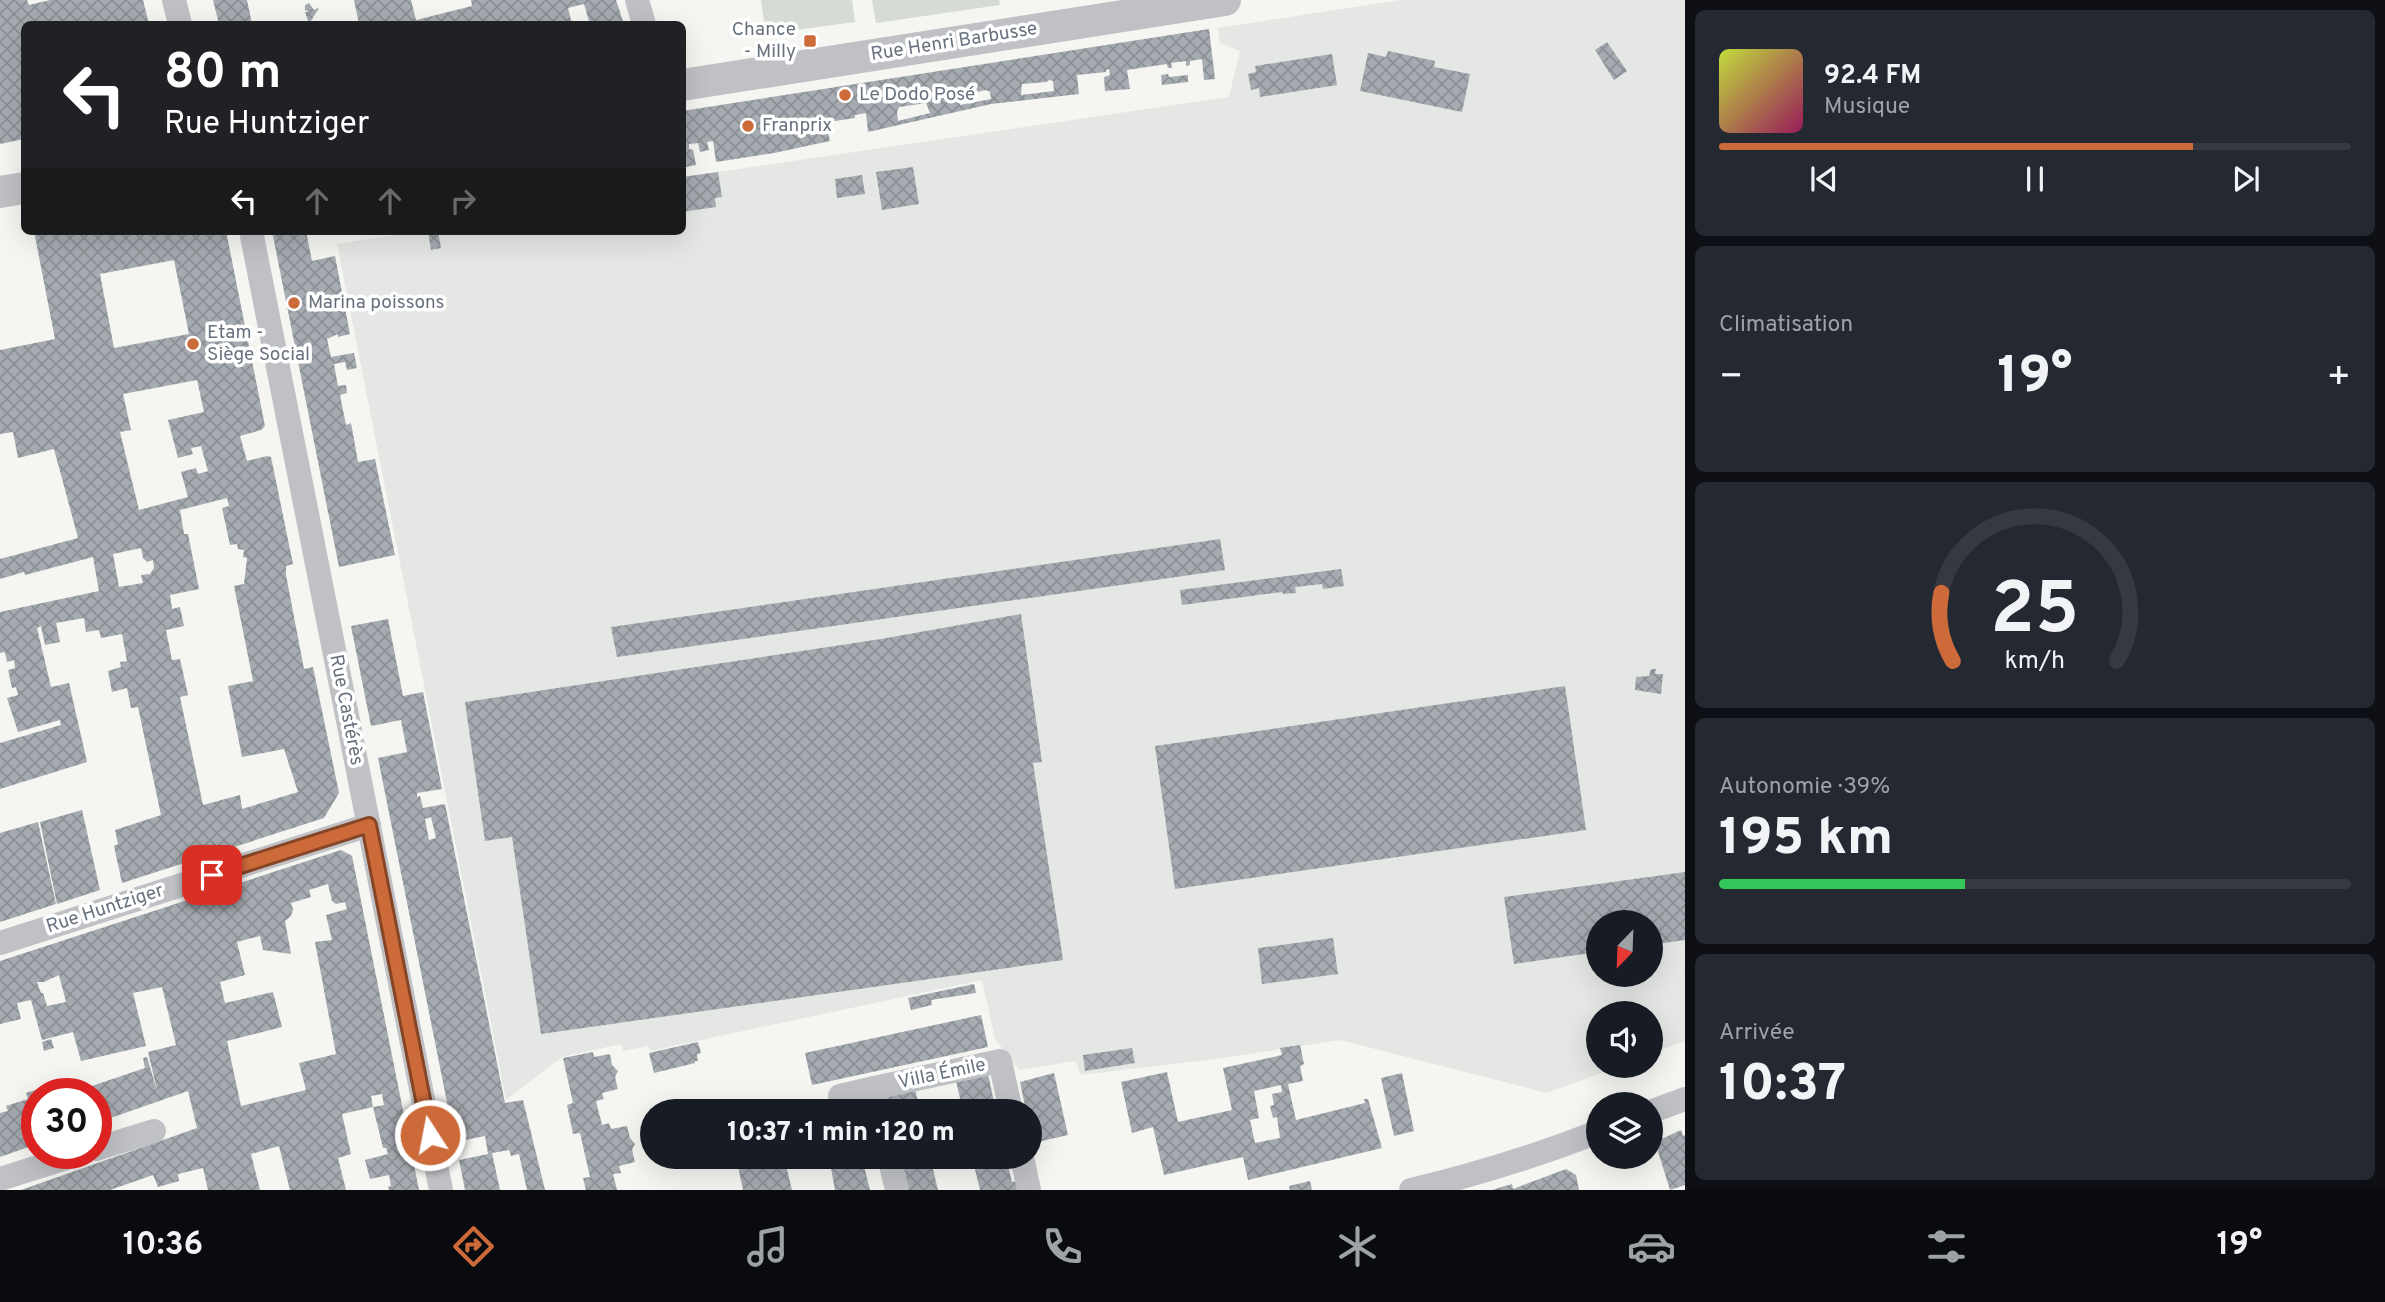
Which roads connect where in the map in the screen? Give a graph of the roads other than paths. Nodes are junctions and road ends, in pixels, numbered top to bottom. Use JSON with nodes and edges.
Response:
{"nodes":[{"id":1,"x":174,"y":0,"type":"edge"},
{"id":2,"x":637,"y":0,"type":"edge"},
{"id":3,"x":1225,"y":0,"type":"edge"},
{"id":4,"x":179,"y":21,"type":"edge"},
{"id":5,"x":643,"y":21,"type":"edge"},
{"id":6,"x":686,"y":84,"type":"edge"},
{"id":7,"x":21,"y":188,"type":"edge"},
{"id":8,"x":0,"y":192,"type":"edge"},
{"id":9,"x":252,"y":235,"type":"edge"},
{"id":10,"x":369,"y":825,"type":"junction"},
{"id":11,"x":0,"y":943,"type":"edge"},
{"id":12,"x":840,"y":1096,"type":"dead end"},
{"id":13,"x":868,"y":1099,"type":"edge"},
{"id":14,"x":880,"y":1099,"type":"edge"},
{"id":15,"x":1009,"y":1099,"type":"edge"},
{"id":16,"x":1685,"y":1099,"type":"edge"},
{"id":17,"x":1663,"y":1107,"type":"edge"},
{"id":18,"x":154,"y":1130,"type":"dead end"},
{"id":19,"x":1586,"y":1137,"type":"edge"},
{"id":20,"x":112,"y":1144,"type":"edge"},
{"id":21,"x":32,"y":1169,"type":"edge"},
{"id":22,"x":892,"y":1169,"type":"edge"},
{"id":23,"x":1025,"y":1169,"type":"edge"},
{"id":24,"x":0,"y":1179,"type":"edge"},
{"id":25,"x":1448,"y":1186,"type":"edge"},
{"id":26,"x":441,"y":1190,"type":"edge"},
{"id":27,"x":897,"y":1190,"type":"edge"},
{"id":28,"x":1029,"y":1190,"type":"edge"},
{"id":29,"x":1411,"y":1190,"type":"edge"}],
"edges":[{"from":1,"to":4,"type":"street"},
{"from":2,"to":5,"type":"street"},
{"from":3,"to":6,"type":"street","name":"Rue Henri Barbusse"},
{"from":7,"to":8,"type":"street"},
{"from":9,"to":10,"type":"street","name":"Rue Castérès"},
{"from":10,"to":11,"type":"street","name":"Rue Huntziger"},
{"from":10,"to":26,"type":"street","name":"Rue Castérès"},
{"from":12,"to":13,"type":"street","name":"Villa Émile"},
{"from":14,"to":15,"type":"street","name":"Villa Émile"},
{"from":16,"to":17,"type":"street"},
{"from":18,"to":20,"type":"street"},
{"from":19,"to":25,"type":"street"},
{"from":21,"to":24,"type":"street"},
{"from":22,"to":27,"type":"street"},
{"from":23,"to":28,"type":"street"},
{"from":25,"to":29,"type":"street"}]}
